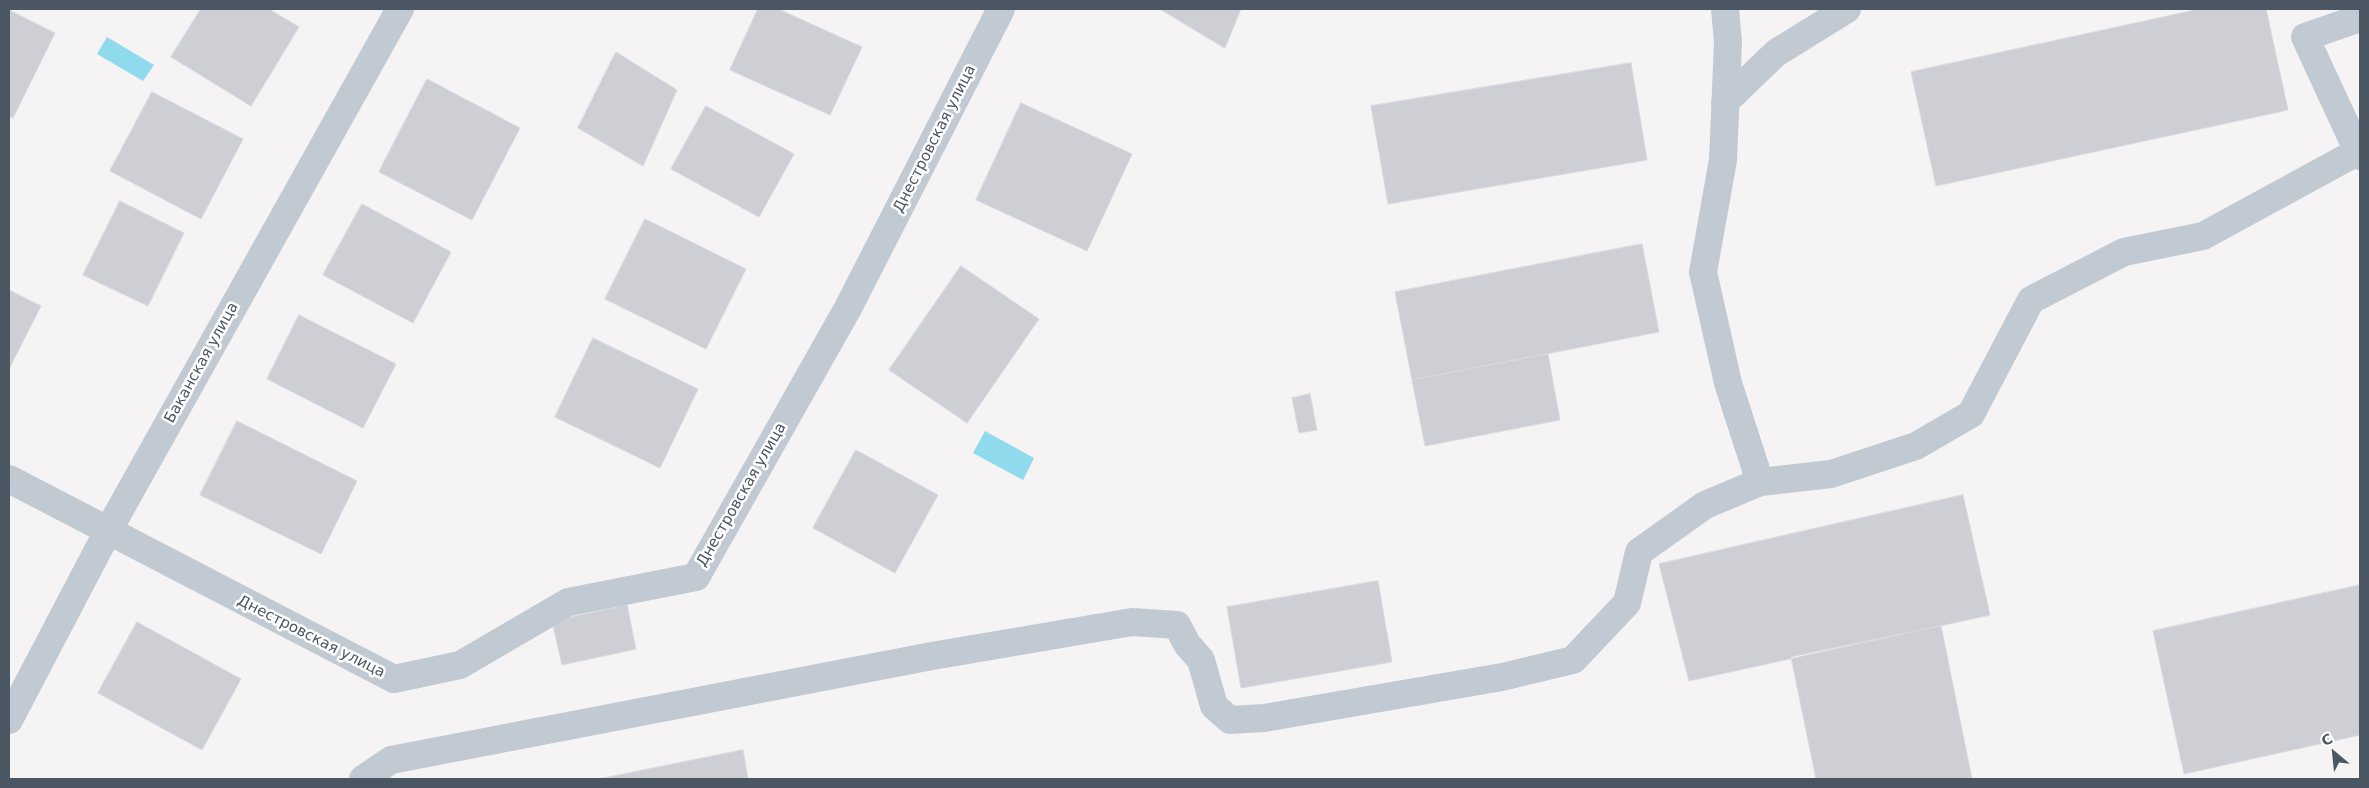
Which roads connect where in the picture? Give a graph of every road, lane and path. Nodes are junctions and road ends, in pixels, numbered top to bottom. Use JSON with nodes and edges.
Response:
{"nodes":[{"id":1,"x":400,"y":9,"type":"edge"},
{"id":2,"x":1001,"y":9,"type":"edge"},
{"id":3,"x":1725,"y":9,"type":"edge"},
{"id":4,"x":1847,"y":9,"type":"edge"},
{"id":5,"x":2360,"y":18,"type":"edge"},
{"id":6,"x":1725,"y":102,"type":"junction"},
{"id":7,"x":2359,"y":153,"type":"edge"},
{"id":8,"x":9,"y":479,"type":"edge"},
{"id":9,"x":1760,"y":482,"type":"junction"},
{"id":10,"x":108,"y":531,"type":"junction"},
{"id":11,"x":9,"y":720,"type":"edge"},
{"id":12,"x":363,"y":779,"type":"edge"}],
"edges":[{"from":1,"to":10,"type":"street","name":"Баканская улица"},
{"from":2,"to":10,"type":"street","name":"Днестровская улица"},
{"from":3,"to":6,"type":"street"},
{"from":4,"to":6,"type":"street"},
{"from":5,"to":7,"type":"street"},
{"from":6,"to":9,"type":"street"},
{"from":7,"to":9,"type":"street"},
{"from":8,"to":10,"type":"street","name":"Днестровская улица"},
{"from":9,"to":12,"type":"street"},
{"from":10,"to":11,"type":"street","name":"Баканская улица"}]}
